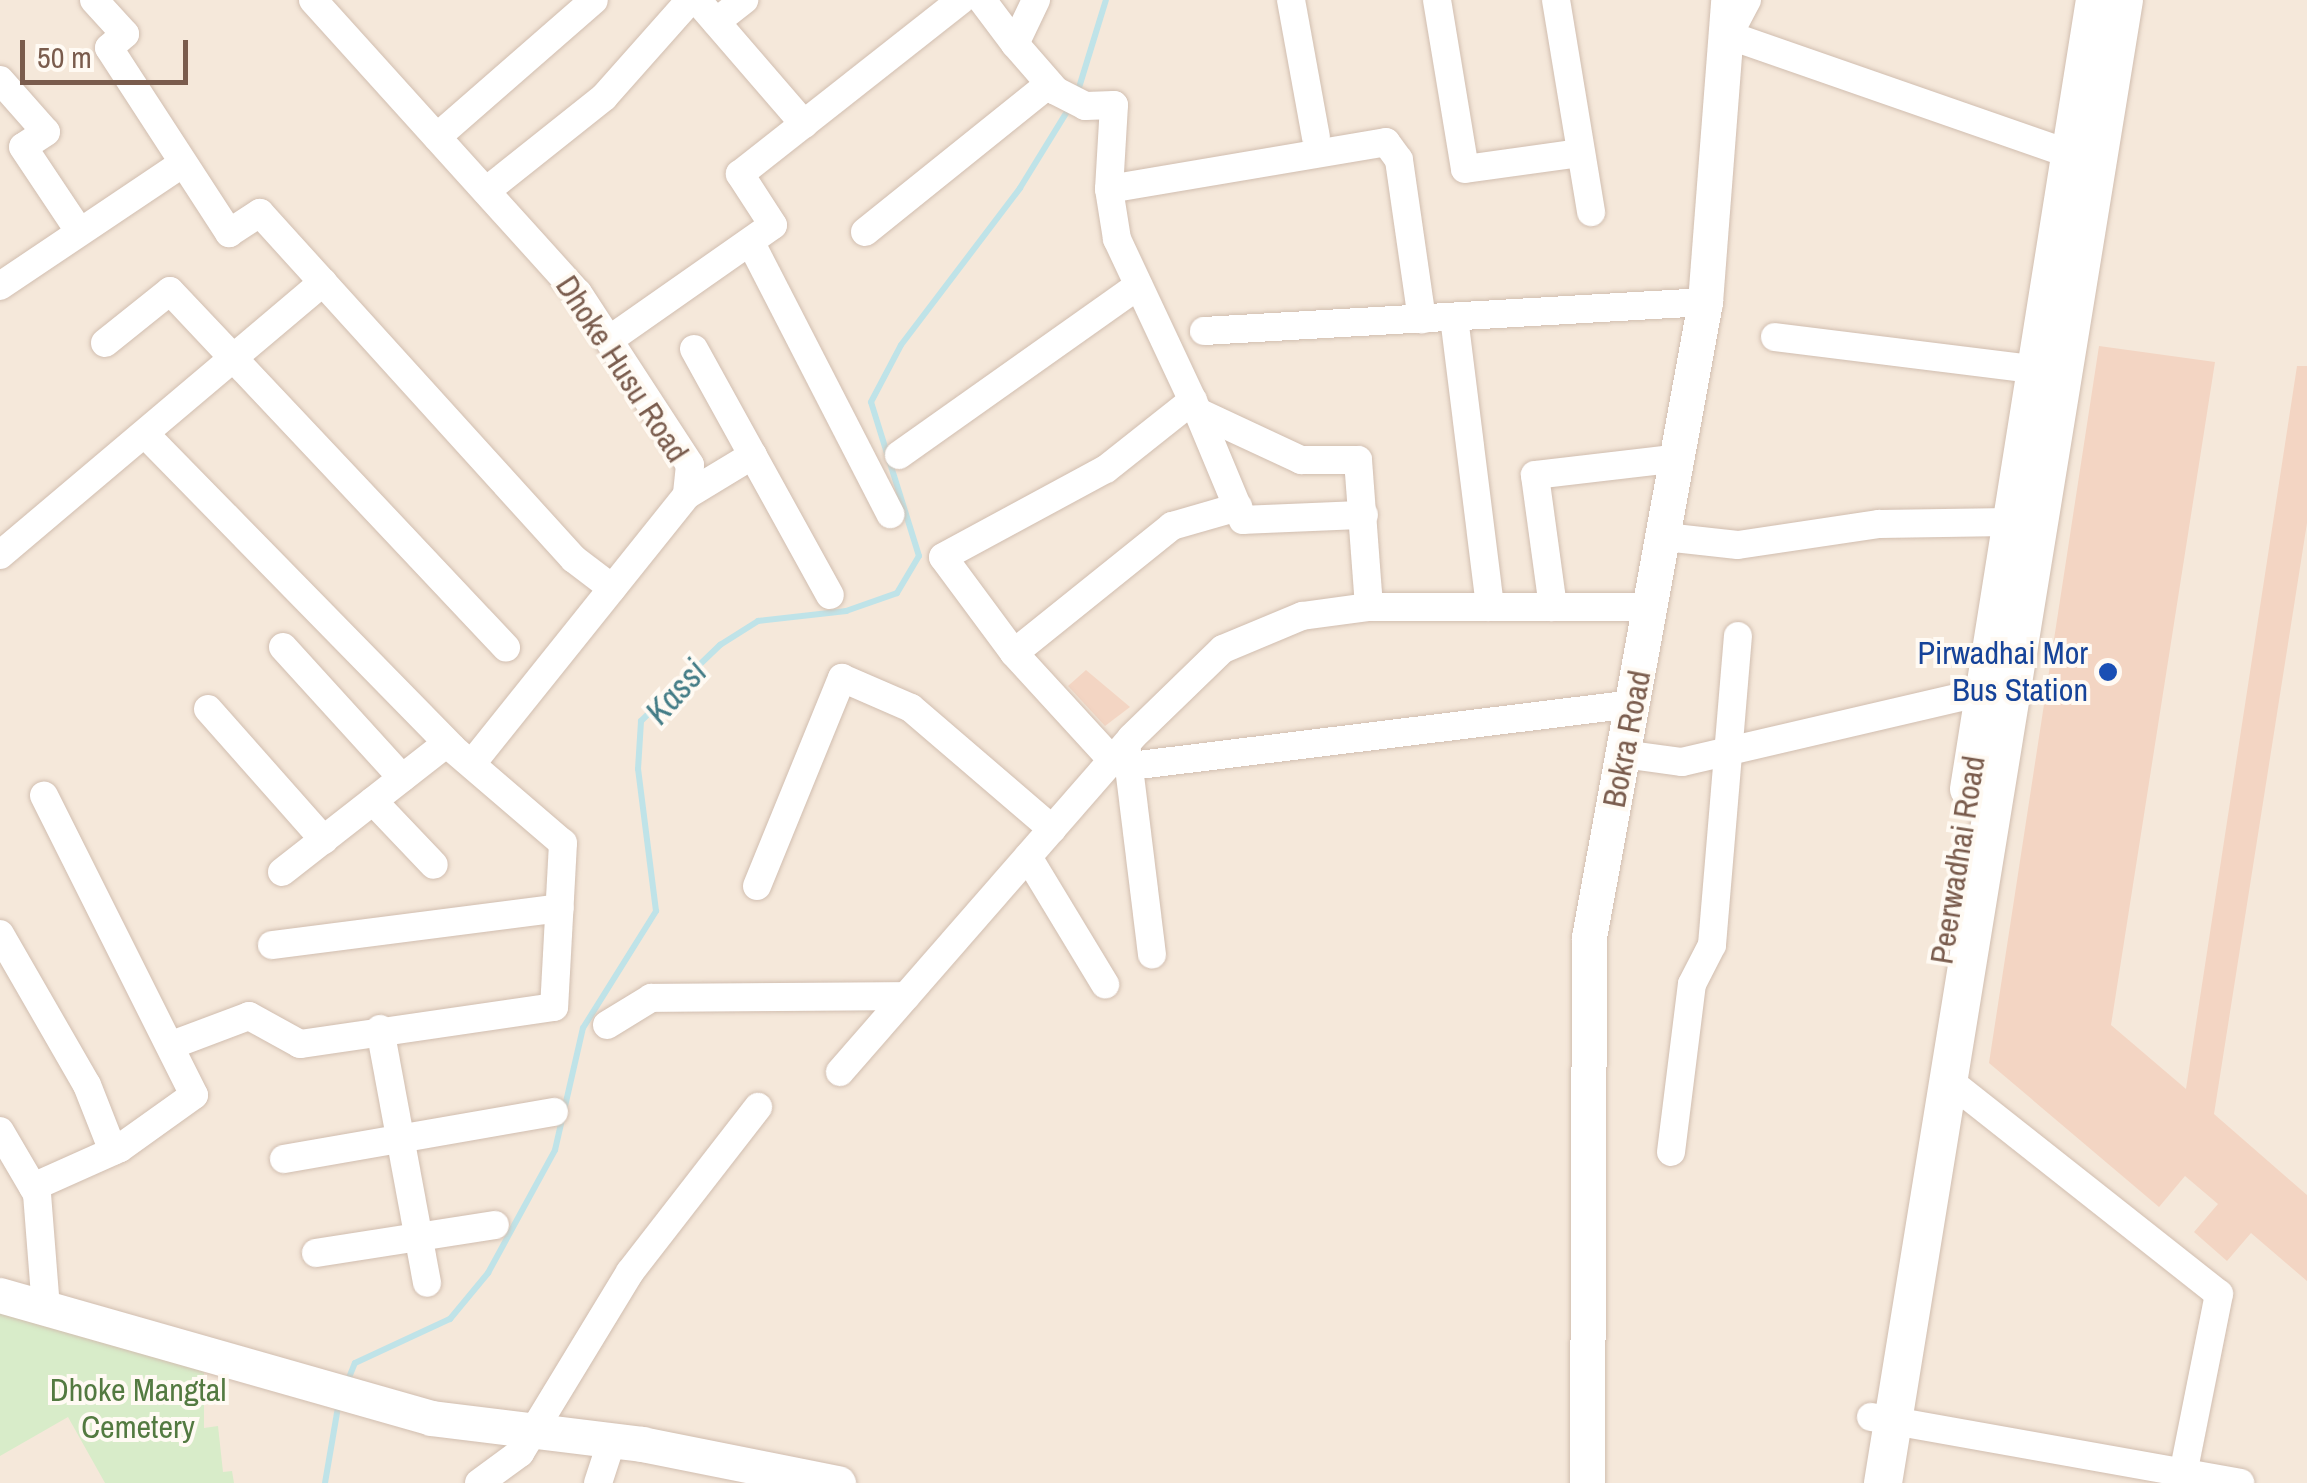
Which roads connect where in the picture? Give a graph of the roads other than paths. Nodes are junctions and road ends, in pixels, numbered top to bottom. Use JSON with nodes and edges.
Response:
{"nodes":[{"id":1,"x":94,"y":0,"type":"edge"},
{"id":2,"x":313,"y":0,"type":"edge"},
{"id":3,"x":594,"y":0,"type":"edge"},
{"id":4,"x":694,"y":0,"type":"edge"},
{"id":5,"x":744,"y":0,"type":"edge"},
{"id":6,"x":961,"y":0,"type":"edge"},
{"id":7,"x":982,"y":0,"type":"edge"},
{"id":8,"x":1036,"y":0,"type":"edge"},
{"id":9,"x":1292,"y":0,"type":"edge"},
{"id":10,"x":1437,"y":0,"type":"edge"},
{"id":11,"x":1556,"y":0,"type":"edge"},
{"id":12,"x":1728,"y":0,"type":"edge"},
{"id":13,"x":1748,"y":0,"type":"edge"},
{"id":14,"x":2094,"y":0,"type":"edge"},
{"id":15,"x":2124,"y":0,"type":"edge"},
{"id":16,"x":716,"y":22,"type":"junction"},
{"id":17,"x":1728,"y":36,"type":"junction"},
{"id":18,"x":1016,"y":44,"type":"junction"},
{"id":19,"x":0,"y":80,"type":"edge"},
{"id":20,"x":1050,"y":84,"type":"junction"},
{"id":21,"x":804,"y":124,"type":"junction"},
{"id":22,"x":437,"y":136,"type":"junction"},
{"id":23,"x":1316,"y":137,"type":"dead end"},
{"id":24,"x":1581,"y":153,"type":"junction"},
{"id":25,"x":2070,"y":154,"type":"junction"},
{"id":26,"x":183,"y":162,"type":"junction"},
{"id":27,"x":1109,"y":189,"type":"junction"},
{"id":28,"x":486,"y":191,"type":"junction"},
{"id":29,"x":1591,"y":212,"type":"dead end"},
{"id":30,"x":79,"y":231,"type":"junction"},
{"id":31,"x":865,"y":232,"type":"dead end"},
{"id":32,"x":751,"y":243,"type":"junction"},
{"id":33,"x":323,"y":282,"type":"junction"},
{"id":34,"x":0,"y":286,"type":"edge"},
{"id":35,"x":1138,"y":286,"type":"junction"},
{"id":36,"x":1705,"y":302,"type":"junction"},
{"id":37,"x":1454,"y":317,"type":"junction"},
{"id":38,"x":1422,"y":318,"type":"junction"},
{"id":39,"x":1204,"y":331,"type":"dead end"},
{"id":40,"x":1776,"y":337,"type":"dead end"},
{"id":41,"x":609,"y":340,"type":"junction"},
{"id":42,"x":104,"y":343,"type":"dead end"},
{"id":43,"x":694,"y":348,"type":"dead end"},
{"id":44,"x":234,"y":358,"type":"junction"},
{"id":45,"x":2033,"y":369,"type":"junction"},
{"id":46,"x":1196,"y":406,"type":"junction"},
{"id":47,"x":145,"y":434,"type":"junction"},
{"id":48,"x":899,"y":454,"type":"dead end"},
{"id":49,"x":752,"y":455,"type":"junction"},
{"id":50,"x":1680,"y":458,"type":"junction"},
{"id":51,"x":687,"y":494,"type":"junction"},
{"id":52,"x":1238,"y":507,"type":"junction"},
{"id":53,"x":890,"y":514,"type":"dead end"},
{"id":54,"x":1364,"y":515,"type":"junction"},
{"id":55,"x":2009,"y":522,"type":"junction"},
{"id":56,"x":1665,"y":538,"type":"junction"},
{"id":57,"x":0,"y":556,"type":"edge"},
{"id":58,"x":612,"y":588,"type":"junction"},
{"id":59,"x":830,"y":595,"type":"dead end"},
{"id":60,"x":1369,"y":607,"type":"junction"},
{"id":61,"x":1490,"y":607,"type":"junction"},
{"id":62,"x":1553,"y":607,"type":"junction"},
{"id":63,"x":1652,"y":607,"type":"junction"},
{"id":64,"x":1738,"y":636,"type":"dead end"},
{"id":65,"x":283,"y":647,"type":"dead end"},
{"id":66,"x":506,"y":647,"type":"dead end"},
{"id":67,"x":1014,"y":653,"type":"junction"},
{"id":68,"x":1984,"y":692,"type":"junction"},
{"id":69,"x":1633,"y":704,"type":"junction"},
{"id":70,"x":208,"y":709,"type":"dead end"},
{"id":71,"x":447,"y":743,"type":"junction"},
{"id":72,"x":1729,"y":751,"type":"junction"},
{"id":73,"x":1624,"y":754,"type":"junction"},
{"id":74,"x":476,"y":757,"type":"dead end"},
{"id":75,"x":1123,"y":757,"type":"junction"},
{"id":76,"x":402,"y":778,"type":"junction"},
{"id":77,"x":44,"y":796,"type":"dead end"},
{"id":78,"x":373,"y":802,"type":"junction"},
{"id":79,"x":1052,"y":829,"type":"junction"},
{"id":80,"x":324,"y":840,"type":"junction"},
{"id":81,"x":1028,"y":857,"type":"junction"},
{"id":82,"x":434,"y":865,"type":"dead end"},
{"id":83,"x":282,"y":872,"type":"dead end"},
{"id":84,"x":756,"y":886,"type":"dead end"},
{"id":85,"x":560,"y":908,"type":"junction"},
{"id":86,"x":0,"y":934,"type":"edge"},
{"id":87,"x":272,"y":945,"type":"dead end"},
{"id":88,"x":1152,"y":954,"type":"dead end"},
{"id":89,"x":1106,"y":984,"type":"dead end"},
{"id":90,"x":906,"y":996,"type":"junction"},
{"id":91,"x":607,"y":1025,"type":"dead end"},
{"id":92,"x":380,"y":1029,"type":"junction"},
{"id":93,"x":172,"y":1044,"type":"junction"},
{"id":94,"x":840,"y":1072,"type":"dead end"},
{"id":95,"x":1948,"y":1080,"type":"junction"},
{"id":96,"x":758,"y":1107,"type":"dead end"},
{"id":97,"x":554,"y":1112,"type":"dead end"},
{"id":98,"x":0,"y":1131,"type":"edge"},
{"id":99,"x":399,"y":1139,"type":"junction"},
{"id":100,"x":113,"y":1151,"type":"junction"},
{"id":101,"x":1671,"y":1152,"type":"dead end"},
{"id":102,"x":284,"y":1159,"type":"dead end"},
{"id":103,"x":32,"y":1187,"type":"junction"},
{"id":104,"x":495,"y":1225,"type":"dead end"},
{"id":105,"x":419,"y":1237,"type":"junction"},
{"id":106,"x":316,"y":1254,"type":"dead end"},
{"id":107,"x":427,"y":1283,"type":"dead end"},
{"id":108,"x":0,"y":1296,"type":"edge"},
{"id":109,"x":46,"y":1308,"type":"junction"},
{"id":110,"x":1882,"y":1420,"type":"junction"},
{"id":111,"x":536,"y":1431,"type":"junction"},
{"id":112,"x":612,"y":1440,"type":"junction"},
{"id":113,"x":2183,"y":1474,"type":"junction"},
{"id":114,"x":480,"y":1483,"type":"edge"},
{"id":115,"x":598,"y":1483,"type":"edge"},
{"id":116,"x":838,"y":1483,"type":"edge"},
{"id":117,"x":1587,"y":1483,"type":"edge"},
{"id":118,"x":1860,"y":1483,"type":"edge"},
{"id":119,"x":1883,"y":1483,"type":"edge"},
{"id":120,"x":2240,"y":1483,"type":"edge"}],
"edges":[{"from":1,"to":26,"type":"street"},
{"from":2,"to":22,"type":"street","name":"Dhoke Husu Road"},
{"from":3,"to":22,"type":"street"},
{"from":4,"to":16,"type":"street"},
{"from":4,"to":28,"type":"street"},
{"from":5,"to":16,"type":"street"},
{"from":6,"to":21,"type":"street"},
{"from":7,"to":18,"type":"street"},
{"from":8,"to":18,"type":"street"},
{"from":9,"to":23,"type":"street"},
{"from":10,"to":24,"type":"street"},
{"from":11,"to":24,"type":"street"},
{"from":12,"to":17,"type":"street","name":"Bokra Road"},
{"from":13,"to":17,"type":"street"},
{"from":14,"to":25,"type":"main road","name":"Peerwadhai Road"},
{"from":15,"to":95,"type":"main road"},
{"from":16,"to":21,"type":"street"},
{"from":17,"to":25,"type":"street"},
{"from":17,"to":36,"type":"street","name":"Bokra Road"},
{"from":18,"to":20,"type":"street"},
{"from":19,"to":30,"type":"street"},
{"from":20,"to":27,"type":"street"},
{"from":20,"to":31,"type":"street"},
{"from":21,"to":32,"type":"street"},
{"from":22,"to":28,"type":"street","name":"Dhoke Husu Road"},
{"from":24,"to":29,"type":"street"},
{"from":25,"to":45,"type":"main road","name":"Peerwadhai Road"},
{"from":26,"to":30,"type":"street"},
{"from":26,"to":33,"type":"street"},
{"from":27,"to":35,"type":"street"},
{"from":27,"to":38,"type":"street"},
{"from":28,"to":41,"type":"street","name":"Dhoke Husu Road"},
{"from":30,"to":34,"type":"street"},
{"from":32,"to":41,"type":"street"},
{"from":32,"to":53,"type":"street"},
{"from":33,"to":44,"type":"street"},
{"from":33,"to":58,"type":"street"},
{"from":35,"to":46,"type":"street"},
{"from":35,"to":48,"type":"street"},
{"from":36,"to":37,"type":"street"},
{"from":36,"to":50,"type":"street","name":"Bokra Road"},
{"from":37,"to":38,"type":"street"},
{"from":37,"to":61,"type":"street"},
{"from":38,"to":39,"type":"street"},
{"from":40,"to":45,"type":"street"},
{"from":41,"to":51,"type":"street","name":"Dhoke Husu Road"},
{"from":42,"to":44,"type":"street"},
{"from":43,"to":49,"type":"street"},
{"from":44,"to":47,"type":"street"},
{"from":44,"to":66,"type":"street"},
{"from":45,"to":55,"type":"main road","name":"Peerwadhai Road"},
{"from":46,"to":52,"type":"street"},
{"from":46,"to":54,"type":"street"},
{"from":46,"to":67,"type":"street"},
{"from":47,"to":57,"type":"street"},
{"from":47,"to":71,"type":"street"},
{"from":49,"to":51,"type":"street"},
{"from":49,"to":59,"type":"street"},
{"from":50,"to":56,"type":"street","name":"Bokra Road"},
{"from":50,"to":62,"type":"street"},
{"from":51,"to":58,"type":"street","name":"Dhoke Husu Road"},
{"from":52,"to":54,"type":"street"},
{"from":52,"to":67,"type":"street"},
{"from":54,"to":60,"type":"street"},
{"from":55,"to":56,"type":"street"},
{"from":55,"to":68,"type":"main road","name":"Peerwadhai Road"},
{"from":56,"to":63,"type":"street","name":"Bokra Road"},
{"from":58,"to":74,"type":"street","name":"Dhoke Husu Road"},
{"from":60,"to":61,"type":"street"},
{"from":60,"to":75,"type":"street"},
{"from":61,"to":62,"type":"street"},
{"from":62,"to":63,"type":"street"},
{"from":63,"to":69,"type":"street","name":"Bokra Road"},
{"from":64,"to":72,"type":"street"},
{"from":65,"to":76,"type":"street"},
{"from":67,"to":75,"type":"street"},
{"from":68,"to":72,"type":"street"},
{"from":68,"to":110,"type":"main road","name":"Peerwadhai Road"},
{"from":69,"to":73,"type":"street","name":"Bokra Road"},
{"from":69,"to":75,"type":"street"},
{"from":70,"to":80,"type":"street"},
{"from":71,"to":76,"type":"street"},
{"from":71,"to":85,"type":"street"},
{"from":72,"to":73,"type":"street"},
{"from":72,"to":101,"type":"street"},
{"from":73,"to":117,"type":"street","name":"Bokra Road"},
{"from":75,"to":79,"type":"street"},
{"from":75,"to":88,"type":"street"},
{"from":76,"to":78,"type":"street"},
{"from":77,"to":93,"type":"street"},
{"from":78,"to":80,"type":"street"},
{"from":78,"to":82,"type":"street"},
{"from":79,"to":81,"type":"street"},
{"from":79,"to":84,"type":"street"},
{"from":80,"to":83,"type":"street"},
{"from":81,"to":89,"type":"street"},
{"from":81,"to":90,"type":"street"},
{"from":85,"to":87,"type":"street"},
{"from":85,"to":92,"type":"street"},
{"from":86,"to":100,"type":"street"},
{"from":90,"to":91,"type":"street"},
{"from":90,"to":94,"type":"street"},
{"from":92,"to":93,"type":"street"},
{"from":92,"to":99,"type":"street"},
{"from":93,"to":100,"type":"street"},
{"from":95,"to":110,"type":"main road"},
{"from":95,"to":113,"type":"street"},
{"from":96,"to":111,"type":"street"},
{"from":97,"to":99,"type":"street"},
{"from":98,"to":103,"type":"street"},
{"from":99,"to":102,"type":"street"},
{"from":99,"to":105,"type":"street"},
{"from":100,"to":103,"type":"street"},
{"from":103,"to":109,"type":"street"},
{"from":104,"to":105,"type":"street"},
{"from":105,"to":106,"type":"street"},
{"from":105,"to":107,"type":"street"},
{"from":108,"to":109,"type":"street"},
{"from":109,"to":111,"type":"street"},
{"from":110,"to":113,"type":"street"},
{"from":110,"to":118,"type":"main road","name":"Peerwadhai Road"},
{"from":110,"to":119,"type":"main road"},
{"from":111,"to":112,"type":"street"},
{"from":111,"to":114,"type":"street"},
{"from":112,"to":115,"type":"street"},
{"from":112,"to":116,"type":"street"},
{"from":113,"to":120,"type":"street"}]}
